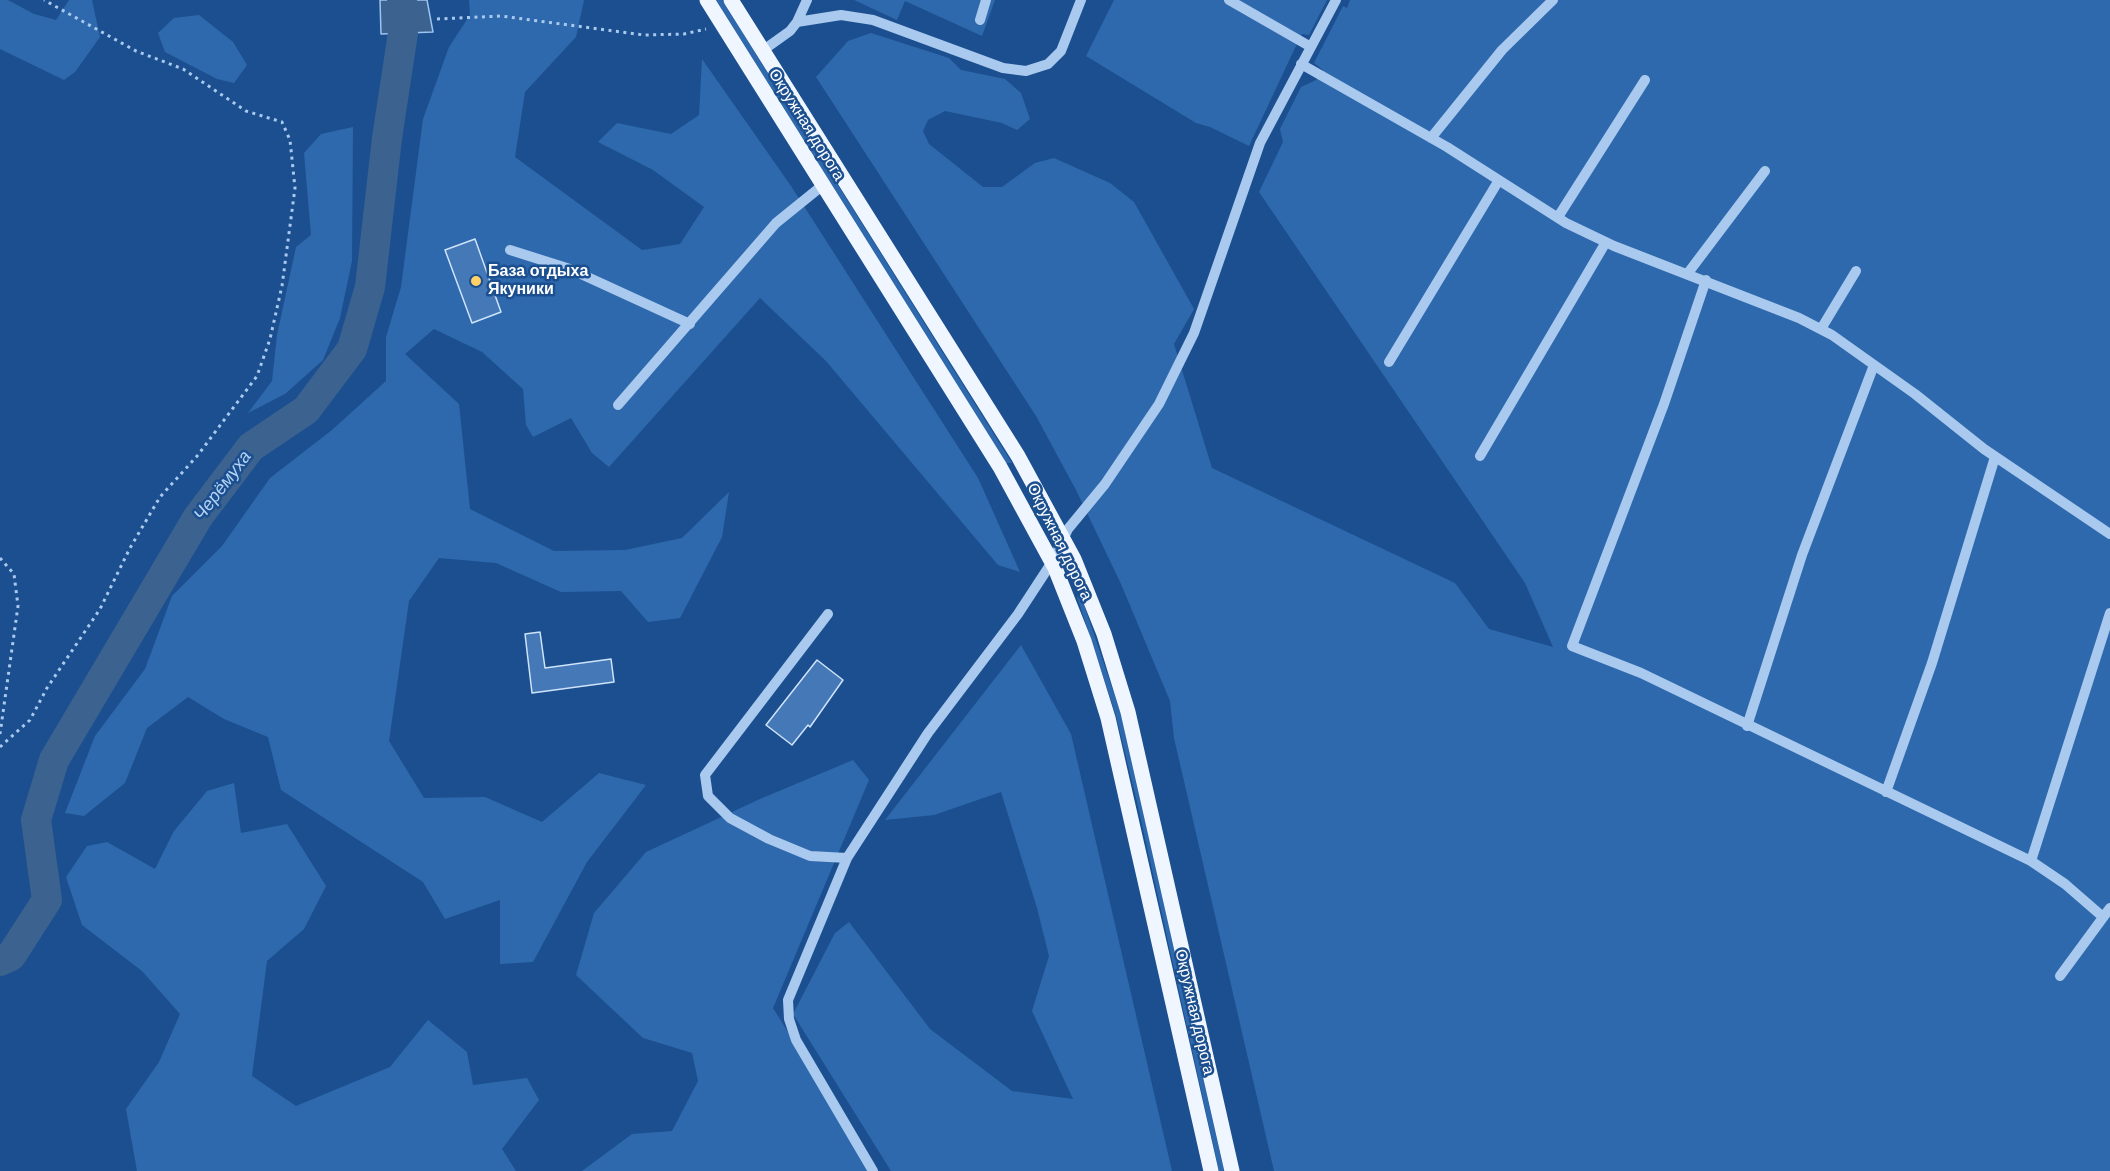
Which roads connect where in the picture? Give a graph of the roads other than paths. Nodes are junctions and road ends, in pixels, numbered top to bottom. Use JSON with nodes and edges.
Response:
{"nodes":[{"id":1,"x":707,"y":0,"type":"edge"},
{"id":2,"x":731,"y":0,"type":"edge"},
{"id":3,"x":807,"y":0,"type":"edge"},
{"id":4,"x":986,"y":0,"type":"edge"},
{"id":5,"x":1081,"y":0,"type":"edge"},
{"id":6,"x":1229,"y":0,"type":"edge"},
{"id":7,"x":1336,"y":0,"type":"edge"},
{"id":8,"x":1553,"y":0,"type":"edge"},
{"id":9,"x":980,"y":20,"type":"dead end"},
{"id":10,"x":797,"y":22,"type":"junction"},
{"id":11,"x":1311,"y":47,"type":"junction"},
{"id":12,"x":762,"y":51,"type":"junction"},
{"id":13,"x":1301,"y":64,"type":"junction"},
{"id":14,"x":1645,"y":80,"type":"dead end"},
{"id":15,"x":1431,"y":138,"type":"junction"},
{"id":16,"x":1765,"y":171,"type":"dead end"},
{"id":17,"x":1498,"y":180,"type":"junction"},
{"id":18,"x":823,"y":185,"type":"junction"},
{"id":19,"x":1558,"y":217,"type":"junction"},
{"id":20,"x":1606,"y":242,"type":"junction"},
{"id":21,"x":510,"y":250,"type":"dead end"},
{"id":22,"x":1856,"y":271,"type":"dead end"},
{"id":23,"x":1688,"y":273,"type":"junction"},
{"id":24,"x":1706,"y":280,"type":"junction"},
{"id":25,"x":690,"y":324,"type":"junction"},
{"id":26,"x":1821,"y":329,"type":"junction"},
{"id":27,"x":1389,"y":362,"type":"dead end"},
{"id":28,"x":1874,"y":365,"type":"junction"},
{"id":29,"x":618,"y":405,"type":"dead end"},
{"id":30,"x":1480,"y":456,"type":"dead end"},
{"id":31,"x":1995,"y":457,"type":"junction"},
{"id":32,"x":2110,"y":534,"type":"edge"},
{"id":33,"x":1064,"y":538,"type":"junction"},
{"id":34,"x":1052,"y":562,"type":"junction"},
{"id":35,"x":2110,"y":613,"type":"edge"},
{"id":36,"x":828,"y":614,"type":"dead end"},
{"id":37,"x":1747,"y":726,"type":"junction"},
{"id":38,"x":1886,"y":792,"type":"junction"},
{"id":39,"x":847,"y":858,"type":"junction"},
{"id":40,"x":2031,"y":861,"type":"junction"},
{"id":41,"x":2107,"y":913,"type":"edge"},
{"id":42,"x":2060,"y":976,"type":"dead end"},
{"id":43,"x":873,"y":1171,"type":"edge"},
{"id":44,"x":1211,"y":1171,"type":"edge"},
{"id":45,"x":1232,"y":1171,"type":"edge"}],
"edges":[{"from":1,"to":18,"type":"main road","name":"Окружная дорога"},
{"from":2,"to":12,"type":"main road","name":"Окружная дорога"},
{"from":3,"to":10,"type":"street"},
{"from":4,"to":9,"type":"street"},
{"from":5,"to":10,"type":"street"},
{"from":6,"to":11,"type":"street"},
{"from":7,"to":11,"type":"street"},
{"from":8,"to":15,"type":"street"},
{"from":10,"to":12,"type":"street"},
{"from":11,"to":13,"type":"street"},
{"from":12,"to":33,"type":"main road","name":"Окружная дорога"},
{"from":13,"to":15,"type":"street"},
{"from":13,"to":33,"type":"street"},
{"from":14,"to":19,"type":"street"},
{"from":15,"to":17,"type":"street"},
{"from":16,"to":23,"type":"street"},
{"from":17,"to":19,"type":"street"},
{"from":17,"to":27,"type":"street"},
{"from":18,"to":25,"type":"street"},
{"from":18,"to":34,"type":"main road","name":"Окружная дорога"},
{"from":19,"to":20,"type":"street"},
{"from":20,"to":23,"type":"street"},
{"from":20,"to":30,"type":"street"},
{"from":21,"to":25,"type":"street"},
{"from":22,"to":26,"type":"street"},
{"from":23,"to":24,"type":"street"},
{"from":24,"to":26,"type":"street"},
{"from":24,"to":37,"type":"street"},
{"from":25,"to":29,"type":"street"},
{"from":26,"to":28,"type":"street"},
{"from":28,"to":31,"type":"street"},
{"from":28,"to":37,"type":"street"},
{"from":31,"to":32,"type":"street"},
{"from":31,"to":38,"type":"street"},
{"from":33,"to":34,"type":"street"},
{"from":33,"to":45,"type":"main road","name":"Окружная дорога"},
{"from":34,"to":39,"type":"street"},
{"from":34,"to":44,"type":"main road","name":"Окружная дорога"},
{"from":35,"to":40,"type":"street"},
{"from":36,"to":39,"type":"street"},
{"from":37,"to":38,"type":"street"},
{"from":38,"to":40,"type":"street"},
{"from":39,"to":43,"type":"street"},
{"from":40,"to":41,"type":"street"},
{"from":41,"to":42,"type":"street"}]}
